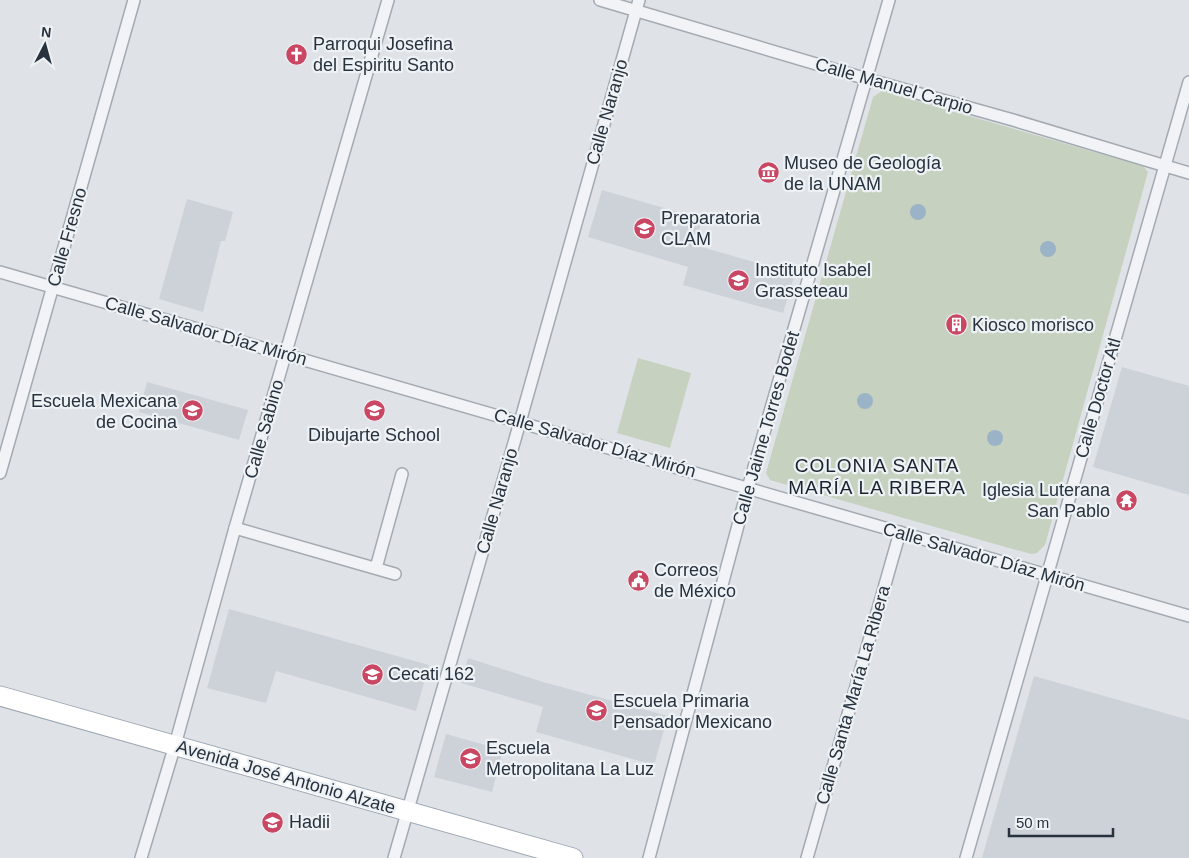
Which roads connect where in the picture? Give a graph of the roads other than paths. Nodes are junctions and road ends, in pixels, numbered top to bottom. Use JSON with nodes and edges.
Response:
{"nodes":[{"id":1,"x":134,"y":0,"type":"edge"},
{"id":2,"x":388,"y":0,"type":"edge"},
{"id":3,"x":600,"y":0,"type":"edge"},
{"id":4,"x":889,"y":0,"type":"edge"},
{"id":5,"x":637,"y":5,"type":"edge"},
{"id":6,"x":867,"y":79,"type":"junction"},
{"id":7,"x":1189,"y":82,"type":"edge"},
{"id":8,"x":1165,"y":167,"type":"junction"},
{"id":9,"x":1189,"y":174,"type":"edge"},
{"id":10,"x":0,"y":272,"type":"edge"},
{"id":11,"x":53,"y":287,"type":"junction"},
{"id":12,"x":286,"y":354,"type":"junction"},
{"id":13,"x":520,"y":422,"type":"junction"},
{"id":14,"x":0,"y":473,"type":"edge"},
{"id":15,"x":402,"y":474,"type":"dead end"},
{"id":16,"x":748,"y":488,"type":"junction"},
{"id":17,"x":235,"y":528,"type":"junction"},
{"id":18,"x":900,"y":532,"type":"junction"},
{"id":19,"x":376,"y":568,"type":"junction"},
{"id":20,"x":395,"y":574,"type":"dead end"},
{"id":21,"x":1046,"y":576,"type":"junction"},
{"id":22,"x":1189,"y":616,"type":"edge"},
{"id":23,"x":0,"y":696,"type":"edge"},
{"id":24,"x":175,"y":745,"type":"junction"},
{"id":25,"x":406,"y":812,"type":"junction"},
{"id":26,"x":141,"y":858,"type":"edge"},
{"id":27,"x":394,"y":858,"type":"edge"},
{"id":28,"x":573,"y":858,"type":"edge"},
{"id":29,"x":649,"y":858,"type":"edge"},
{"id":30,"x":807,"y":858,"type":"edge"},
{"id":31,"x":966,"y":858,"type":"edge"}],
"edges":[{"from":1,"to":11,"type":"street","name":"Calle Fresno"},
{"from":2,"to":12,"type":"street","name":"Calle Sabino"},
{"from":3,"to":5,"type":"street","name":"Calle Manuel Carpio"},
{"from":4,"to":6,"type":"street","name":"Calle Jaime Torres Bodet"},
{"from":5,"to":6,"type":"street","name":"Calle Manuel Carpio"},
{"from":5,"to":13,"type":"street","name":"Calle Naranjo"},
{"from":6,"to":8,"type":"street","name":"Calle Manuel Carpio"},
{"from":6,"to":16,"type":"street","name":"Calle Jaime Torres Bodet"},
{"from":7,"to":8,"type":"street","name":"Calle Doctor Atl"},
{"from":8,"to":9,"type":"street","name":"Calle Manuel Carpio"},
{"from":8,"to":21,"type":"street","name":"Calle Doctor Atl"},
{"from":10,"to":11,"type":"street","name":"Calle Salvador Díaz Mirón"},
{"from":11,"to":12,"type":"street","name":"Calle Salvador Díaz Mirón"},
{"from":11,"to":14,"type":"street","name":"Calle Fresno"},
{"from":12,"to":13,"type":"street","name":"Calle Salvador Díaz Mirón"},
{"from":12,"to":17,"type":"street","name":"Calle Sabino"},
{"from":13,"to":16,"type":"street","name":"Calle Salvador Díaz Mirón"},
{"from":13,"to":25,"type":"street","name":"Calle Naranjo"},
{"from":15,"to":19,"type":"street"},
{"from":16,"to":18,"type":"street","name":"Calle Salvador Díaz Mirón"},
{"from":16,"to":29,"type":"street","name":"Calle Jaime Torres Bodet"},
{"from":17,"to":19,"type":"street"},
{"from":17,"to":24,"type":"street","name":"Calle Sabino"},
{"from":18,"to":21,"type":"street","name":"Calle Salvador Díaz Mirón"},
{"from":18,"to":30,"type":"street","name":"Calle Santa María La Ribera"},
{"from":19,"to":20,"type":"street"},
{"from":21,"to":22,"type":"street","name":"Calle Salvador Díaz Mirón"},
{"from":21,"to":31,"type":"street","name":"Calle Doctor Atl"},
{"from":23,"to":24,"type":"main road","name":"Avenida José Antonio Alzate"},
{"from":24,"to":25,"type":"main road","name":"Avenida José Antonio Alzate"},
{"from":24,"to":26,"type":"street","name":"Calle Sabino"},
{"from":25,"to":27,"type":"street","name":"Calle Naranjo"},
{"from":25,"to":28,"type":"main road","name":"Avenida José Antonio Alzate"}]}
